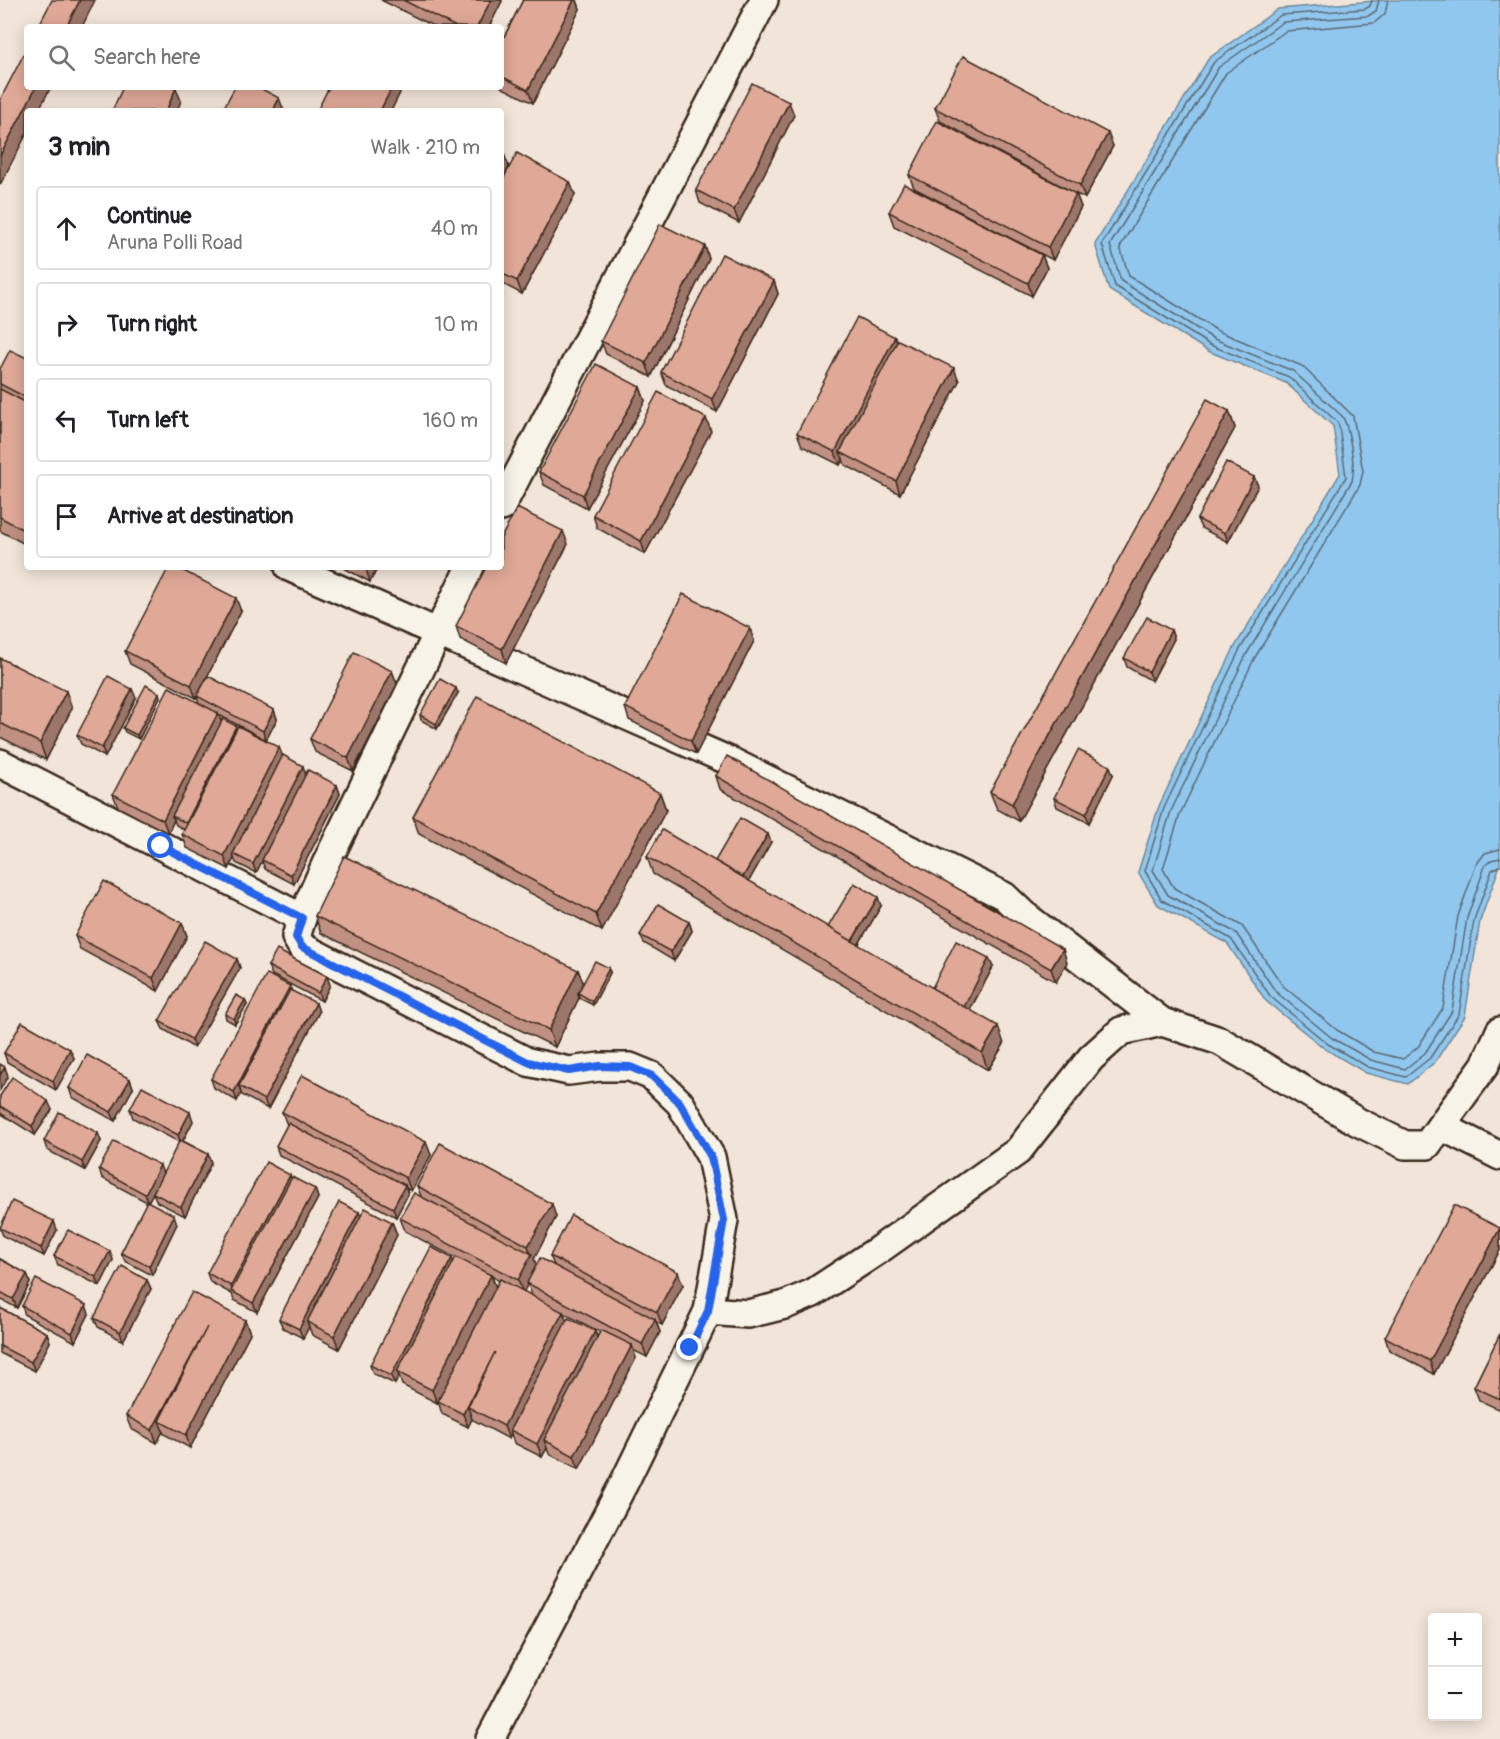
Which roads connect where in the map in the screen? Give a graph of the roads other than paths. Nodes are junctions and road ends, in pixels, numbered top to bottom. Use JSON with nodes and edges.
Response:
{"nodes":[{"id":1,"x":764,"y":0,"type":"edge"},
{"id":2,"x":504,"y":493,"type":"edge"},
{"id":3,"x":296,"y":570,"type":"edge"},
{"id":4,"x":469,"y":570,"type":"edge"},
{"id":5,"x":439,"y":632,"type":"junction"},
{"id":6,"x":0,"y":763,"type":"edge"},
{"id":7,"x":302,"y":918,"type":"junction"},
{"id":8,"x":1162,"y":1022,"type":"junction"},
{"id":9,"x":1500,"y":1031,"type":"edge"},
{"id":10,"x":1441,"y":1126,"type":"junction"},
{"id":11,"x":1500,"y":1156,"type":"edge"},
{"id":12,"x":708,"y":1311,"type":"junction"},
{"id":13,"x":490,"y":1739,"type":"edge"}],
"edges":[{"from":1,"to":2,"type":"street"},
{"from":3,"to":5,"type":"street"},
{"from":4,"to":5,"type":"street"},
{"from":5,"to":7,"type":"street"},
{"from":5,"to":8,"type":"street"},
{"from":6,"to":7,"type":"street"},
{"from":7,"to":12,"type":"street"},
{"from":8,"to":10,"type":"street"},
{"from":8,"to":12,"type":"street"},
{"from":9,"to":10,"type":"street"},
{"from":10,"to":11,"type":"street"},
{"from":12,"to":13,"type":"street"}]}
